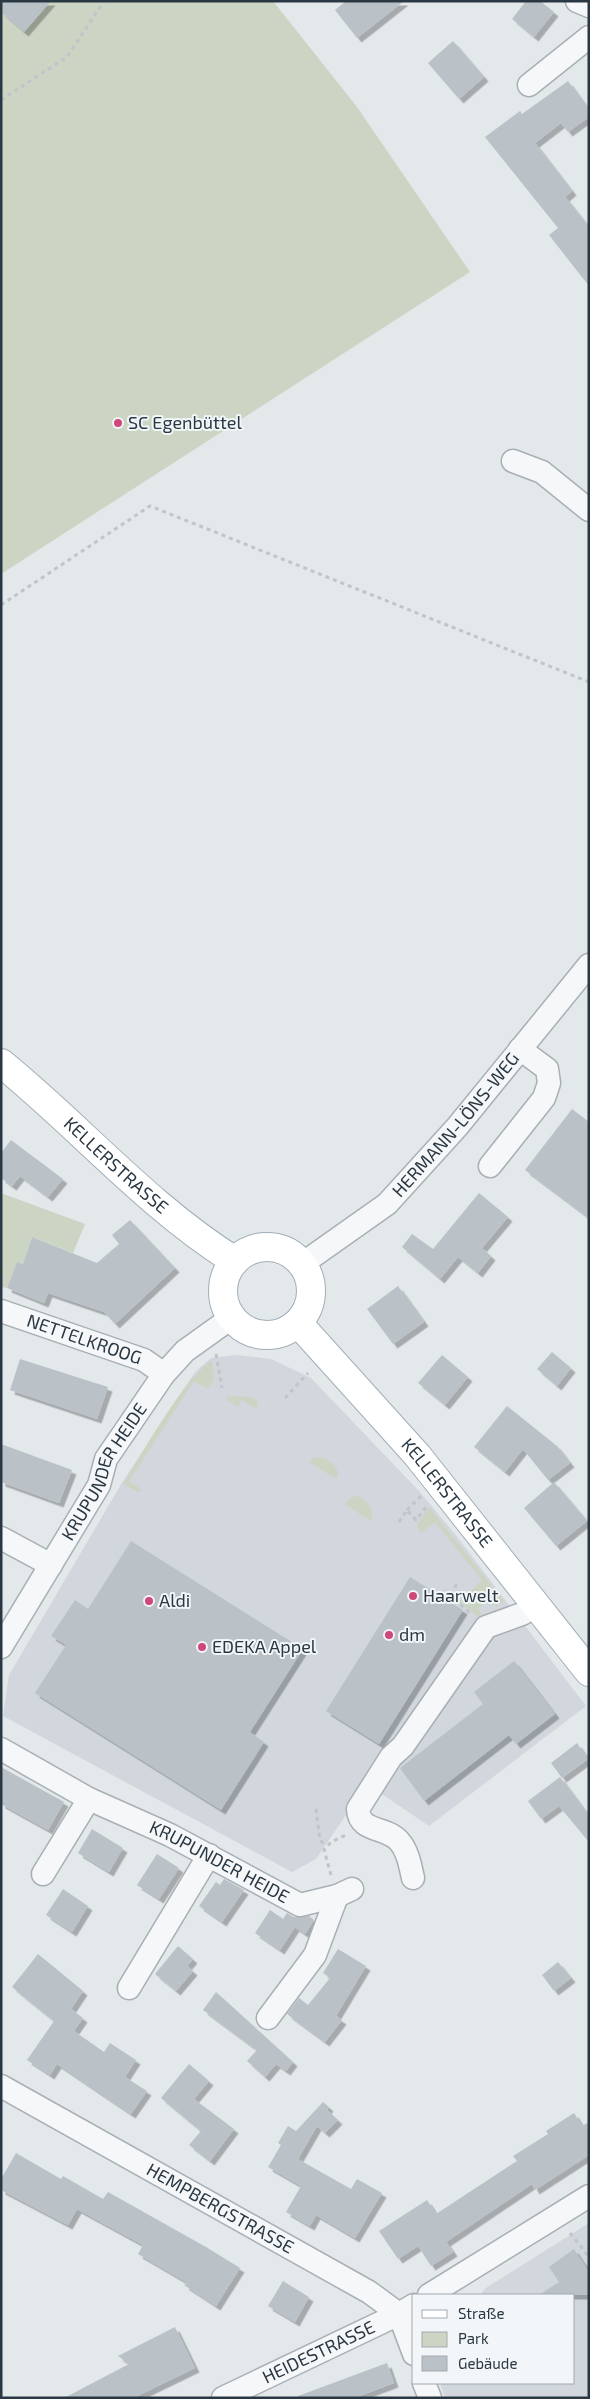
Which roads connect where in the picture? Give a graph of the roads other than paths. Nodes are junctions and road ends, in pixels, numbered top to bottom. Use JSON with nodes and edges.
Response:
{"nodes":[{"id":1,"x":577,"y":1,"type":"edge"},
{"id":2,"x":589,"y":6,"type":"edge"},
{"id":3,"x":589,"y":37,"type":"edge"},
{"id":4,"x":529,"y":85,"type":"dead end"},
{"id":5,"x":513,"y":462,"type":"dead end"},
{"id":6,"x":589,"y":510,"type":"edge"},
{"id":7,"x":589,"y":965,"type":"edge"},
{"id":8,"x":520,"y":1049,"type":"junction"},
{"id":9,"x":1,"y":1063,"type":"edge"},
{"id":10,"x":490,"y":1166,"type":"dead end"},
{"id":11,"x":235,"y":1261,"type":"junction"},
{"id":12,"x":302,"y":1264,"type":"junction"},
{"id":13,"x":1,"y":1311,"type":"edge"},
{"id":14,"x":231,"y":1318,"type":"junction"},
{"id":15,"x":298,"y":1323,"type":"junction"},
{"id":16,"x":164,"y":1374,"type":"junction"},
{"id":17,"x":1,"y":1538,"type":"edge"},
{"id":18,"x":51,"y":1565,"type":"junction"},
{"id":19,"x":536,"y":1605,"type":"junction"},
{"id":20,"x":1,"y":1647,"type":"edge"},
{"id":21,"x":589,"y":1672,"type":"edge"},
{"id":22,"x":1,"y":1749,"type":"edge"},
{"id":23,"x":89,"y":1799,"type":"junction"},
{"id":24,"x":208,"y":1854,"type":"junction"},
{"id":25,"x":43,"y":1874,"type":"dead end"},
{"id":26,"x":413,"y":1878,"type":"dead end"},
{"id":27,"x":129,"y":1988,"type":"dead end"},
{"id":28,"x":268,"y":2018,"type":"dead end"},
{"id":29,"x":1,"y":2086,"type":"edge"},
{"id":30,"x":589,"y":2196,"type":"edge"},
{"id":31,"x":431,"y":2294,"type":"edge"},
{"id":32,"x":406,"y":2309,"type":"edge"},
{"id":33,"x":412,"y":2343,"type":"edge"},
{"id":34,"x":424,"y":2384,"type":"edge"},
{"id":35,"x":223,"y":2398,"type":"edge"},
{"id":36,"x":430,"y":2398,"type":"edge"}],
"edges":[{"from":1,"to":2,"type":"street"},
{"from":3,"to":4,"type":"street"},
{"from":5,"to":6,"type":"street"},
{"from":7,"to":8,"type":"street","name":"HERMANN-LÖNS-WEG"},
{"from":8,"to":10,"type":"street"},
{"from":8,"to":12,"type":"street","name":"HERMANN-LÖNS-WEG"},
{"from":9,"to":11,"type":"main road","name":"KELLERSTRASSE"},
{"from":11,"to":12,"type":"main road"},
{"from":11,"to":14,"type":"main road"},
{"from":12,"to":15,"type":"main road"},
{"from":13,"to":16,"type":"street","name":"NETTELKROOG"},
{"from":14,"to":15,"type":"main road"},
{"from":14,"to":16,"type":"street","name":"KRUPUNDER HEIDE"},
{"from":15,"to":19,"type":"main road","name":"KELLERSTRASSE"},
{"from":16,"to":18,"type":"street","name":"KRUPUNDER HEIDE"},
{"from":17,"to":18,"type":"street"},
{"from":18,"to":20,"type":"street","name":"KRUPUNDER HEIDE"},
{"from":19,"to":21,"type":"main road","name":"KELLERSTRASSE"},
{"from":19,"to":26,"type":"street"},
{"from":22,"to":23,"type":"street","name":"KRUPUNDER HEIDE"},
{"from":23,"to":24,"type":"street","name":"KRUPUNDER HEIDE"},
{"from":23,"to":25,"type":"street"},
{"from":24,"to":27,"type":"street"},
{"from":24,"to":28,"type":"street","name":"KRUPUNDER HEIDE"},
{"from":29,"to":32,"type":"street","name":"HEMPBERGSTRASSE"},
{"from":30,"to":31,"type":"street"},
{"from":32,"to":33,"type":"street"},
{"from":32,"to":35,"type":"street","name":"HEIDESTRASSE"},
{"from":34,"to":36,"type":"street"}]}
